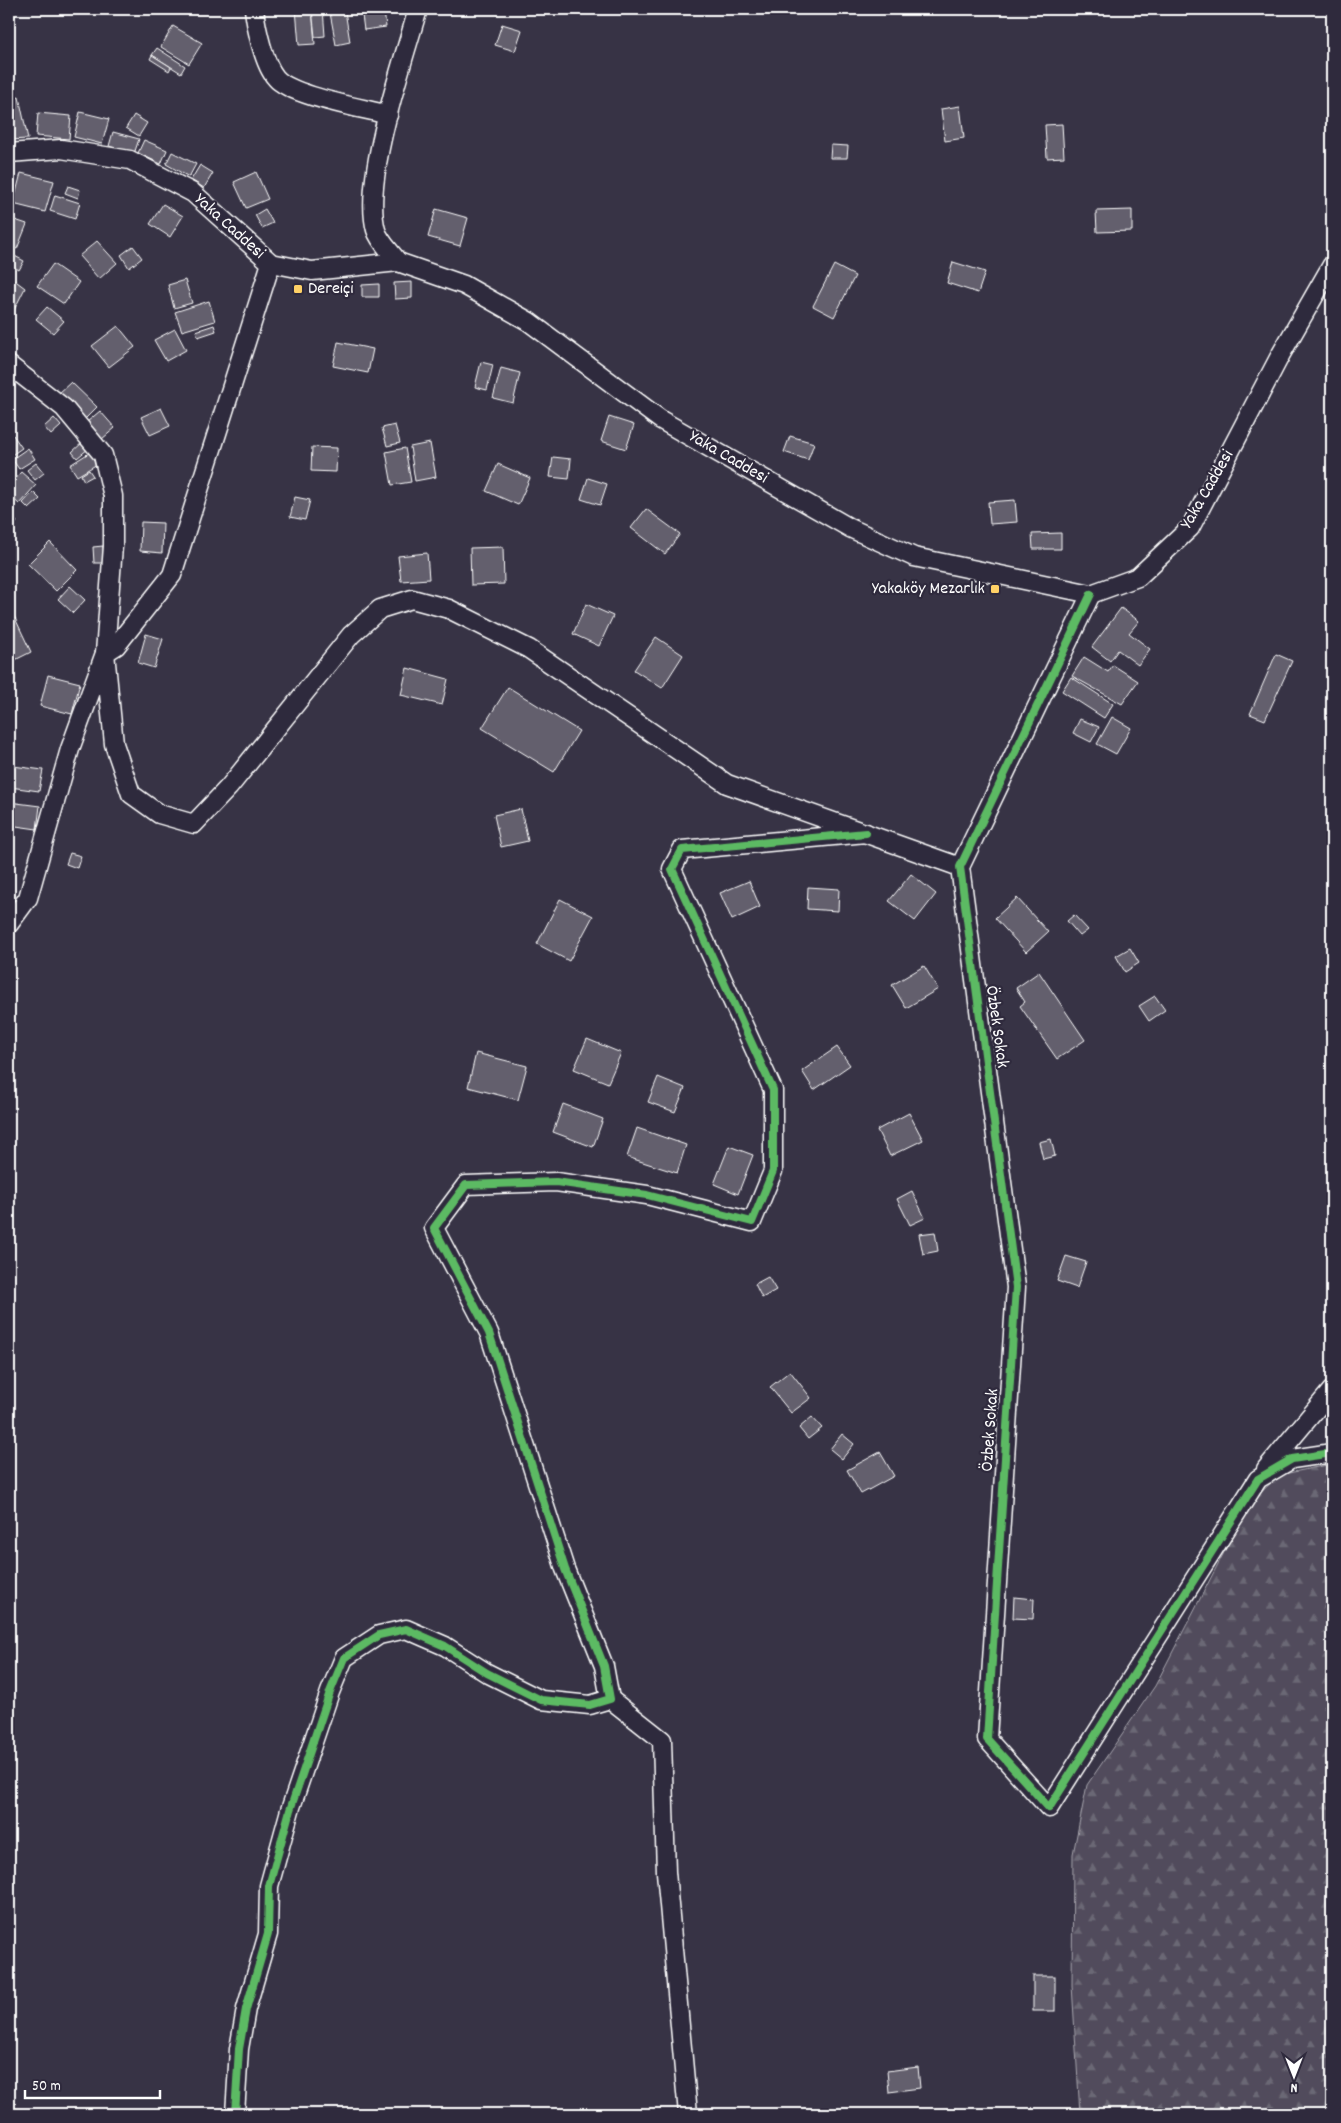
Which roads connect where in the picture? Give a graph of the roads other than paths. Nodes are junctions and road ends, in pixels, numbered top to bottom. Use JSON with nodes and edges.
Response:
{"nodes":[{"id":1,"x":254,"y":9,"type":"edge"},
{"id":2,"x":418,"y":9,"type":"edge"},
{"id":3,"x":388,"y":115,"type":"junction"},
{"id":4,"x":9,"y":153,"type":"edge"},
{"id":5,"x":398,"y":262,"type":"junction"},
{"id":6,"x":271,"y":264,"type":"junction"},
{"id":7,"x":1332,"y":265,"type":"edge"},
{"id":8,"x":9,"y":365,"type":"edge"},
{"id":9,"x":1091,"y":594,"type":"junction"},
{"id":10,"x":105,"y":653,"type":"junction"},
{"id":11,"x":866,"y":833,"type":"junction"},
{"id":12,"x":960,"y":866,"type":"junction"},
{"id":13,"x":9,"y":924,"type":"edge"},
{"id":14,"x":1332,"y":1390,"type":"edge"},
{"id":15,"x":1332,"y":1453,"type":"edge"},
{"id":16,"x":1258,"y":1479,"type":"junction"},
{"id":17,"x":610,"y":1699,"type":"junction"},
{"id":18,"x":235,"y":2114,"type":"edge"},
{"id":19,"x":688,"y":2114,"type":"edge"}],
"edges":[{"from":1,"to":3,"type":"street"},
{"from":2,"to":3,"type":"street"},
{"from":3,"to":5,"type":"street"},
{"from":4,"to":6,"type":"street","name":"Yaka Caddesi"},
{"from":5,"to":6,"type":"street","name":"Yaka Caddesi"},
{"from":5,"to":9,"type":"street","name":"Yaka Caddesi"},
{"from":6,"to":10,"type":"street"},
{"from":7,"to":9,"type":"street","name":"Yaka Caddesi"},
{"from":8,"to":10,"type":"street"},
{"from":9,"to":12,"type":"street"},
{"from":10,"to":11,"type":"street"},
{"from":10,"to":13,"type":"street"},
{"from":11,"to":12,"type":"street"},
{"from":11,"to":17,"type":"street"},
{"from":12,"to":16,"type":"street","name":"Özbek Sokak"},
{"from":14,"to":16,"type":"street"},
{"from":15,"to":16,"type":"street","name":"Özbek Sokak"},
{"from":17,"to":18,"type":"street"},
{"from":17,"to":19,"type":"street"}]}
